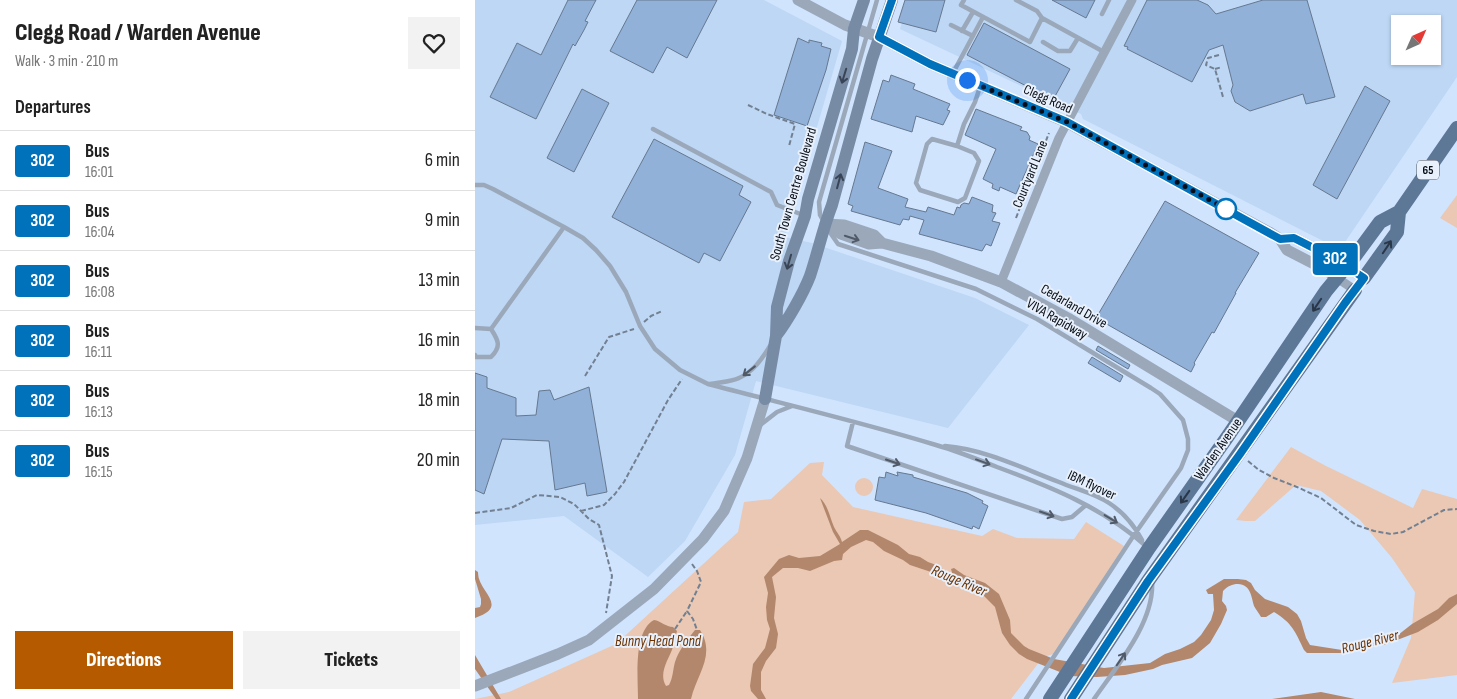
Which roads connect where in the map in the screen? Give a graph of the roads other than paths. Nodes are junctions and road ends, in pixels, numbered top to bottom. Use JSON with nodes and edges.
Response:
{"nodes":[{"id":1,"x":798,"y":0,"type":"edge"},
{"id":2,"x":864,"y":0,"type":"edge"},
{"id":3,"x":877,"y":0,"type":"edge"},
{"id":4,"x":892,"y":0,"type":"edge"},
{"id":5,"x":964,"y":0,"type":"edge"},
{"id":6,"x":1016,"y":0,"type":"edge"},
{"id":7,"x":1109,"y":0,"type":"edge"},
{"id":8,"x":1132,"y":0,"type":"edge"},
{"id":9,"x":973,"y":12,"type":"junction"},
{"id":10,"x":1102,"y":14,"type":"dead end"},
{"id":11,"x":983,"y":17,"type":"junction"},
{"id":12,"x":1042,"y":18,"type":"junction"},
{"id":13,"x":951,"y":25,"type":"dead end"},
{"id":14,"x":855,"y":29,"type":"junction"},
{"id":15,"x":962,"y":31,"type":"junction"},
{"id":16,"x":873,"y":35,"type":"junction"},
{"id":17,"x":973,"y":36,"type":"junction"},
{"id":18,"x":1078,"y":38,"type":"junction"},
{"id":19,"x":1043,"y":42,"type":"dead end"},
{"id":20,"x":1104,"y":52,"type":"junction"},
{"id":21,"x":953,"y":74,"type":"junction"},
{"id":22,"x":981,"y":86,"type":"junction"},
{"id":23,"x":1067,"y":122,"type":"junction"},
{"id":24,"x":1457,"y":128,"type":"edge"},
{"id":25,"x":653,"y":129,"type":"dead end"},
{"id":26,"x":957,"y":146,"type":"junction"},
{"id":27,"x":475,"y":185,"type":"edge"},
{"id":28,"x":1399,"y":212,"type":"junction"},
{"id":29,"x":805,"y":216,"type":"junction"},
{"id":30,"x":825,"y":224,"type":"junction"},
{"id":31,"x":564,"y":227,"type":"junction"},
{"id":32,"x":1280,"y":239,"type":"junction"},
{"id":33,"x":1347,"y":267,"type":"junction"},
{"id":34,"x":1337,"y":278,"type":"junction"},
{"id":35,"x":1364,"y":278,"type":"junction"},
{"id":36,"x":1001,"y":282,"type":"junction"},
{"id":37,"x":782,"y":287,"type":"junction"},
{"id":38,"x":1355,"y":290,"type":"junction"},
{"id":39,"x":802,"y":292,"type":"junction"},
{"id":40,"x":475,"y":328,"type":"edge"},
{"id":41,"x":491,"y":329,"type":"junction"},
{"id":42,"x":776,"y":336,"type":"junction"},
{"id":43,"x":475,"y":355,"type":"edge"},
{"id":44,"x":708,"y":384,"type":"junction"},
{"id":45,"x":765,"y":399,"type":"junction"},
{"id":46,"x":792,"y":406,"type":"junction"},
{"id":47,"x":1238,"y":421,"type":"junction"},
{"id":48,"x":853,"y":422,"type":"junction"},
{"id":49,"x":756,"y":428,"type":"junction"},
{"id":50,"x":937,"y":445,"type":"junction"},
{"id":51,"x":1086,"y":505,"type":"junction"},
{"id":52,"x":1135,"y":535,"type":"junction"},
{"id":53,"x":1148,"y":552,"type":"junction"},
{"id":54,"x":1151,"y":566,"type":"dead end"},
{"id":55,"x":475,"y":686,"type":"edge"},
{"id":56,"x":1026,"y":699,"type":"edge"},
{"id":57,"x":1049,"y":699,"type":"edge"},
{"id":58,"x":1071,"y":699,"type":"edge"},
{"id":59,"x":1094,"y":699,"type":"edge"}],
"edges":[{"from":1,"to":14,"type":"street","name":"Clegg Road"},
{"from":2,"to":14,"type":"main road","name":"South Town Centre Boulevard"},
{"from":3,"to":16,"type":"lane"},
{"from":4,"to":16,"type":"main road"},
{"from":5,"to":9,"type":"lane"},
{"from":6,"to":12,"type":"lane"},
{"from":7,"to":10,"type":"lane"},
{"from":8,"to":20,"type":"street","name":"Courtyard Lane"},
{"from":9,"to":11,"type":"lane"},
{"from":9,"to":15,"type":"lane"},
{"from":11,"to":12,"type":"lane"},
{"from":11,"to":17,"type":"lane"},
{"from":12,"to":18,"type":"lane"},
{"from":13,"to":15,"type":"lane"},
{"from":14,"to":16,"type":"street","name":"Clegg Road"},
{"from":14,"to":29,"type":"main road","name":"South Town Centre Boulevard","one_way":true},
{"from":15,"to":17,"type":"lane"},
{"from":16,"to":21,"type":"street","name":"Clegg Road"},
{"from":16,"to":30,"type":"main road"},
{"from":17,"to":21,"type":"lane"},
{"from":18,"to":19,"type":"lane"},
{"from":18,"to":20,"type":"lane"},
{"from":20,"to":23,"type":"street","name":"Courtyard Lane"},
{"from":21,"to":22,"type":"street","name":"Clegg Road"},
{"from":22,"to":23,"type":"street","name":"Clegg Road"},
{"from":22,"to":26,"type":"lane"},
{"from":23,"to":32,"type":"street","name":"Clegg Road"},
{"from":23,"to":36,"type":"street","name":"Courtyard Lane"},
{"from":24,"to":28,"type":"main road","name":"Warden Avenue","number":"65"},
{"from":25,"to":29,"type":"lane"},
{"from":26,"to":26,"type":"lane"},
{"from":27,"to":31,"type":"lane"},
{"from":28,"to":33,"type":"main road","name":"Warden Avenue","number":"65"},
{"from":35,"to":28,"type":"main road","name":"Warden Avenue","number":"65","one_way":true},
{"from":29,"to":30,"type":"main road","name":"Cedarland Drive"},
{"from":29,"to":37,"type":"main road","name":"South Town Centre Boulevard","one_way":true},
{"from":30,"to":36,"type":"street","name":"Cedarland Drive"},
{"from":30,"to":39,"type":"main road"},
{"from":30,"to":52,"type":"lane","name":"VIVA Rapidway"},
{"from":31,"to":41,"type":"lane"},
{"from":31,"to":44,"type":"lane"},
{"from":32,"to":33,"type":"street","name":"Clegg Road"},
{"from":32,"to":34,"type":"street","name":"Clegg Road"},
{"from":33,"to":34,"type":"main road","name":"Warden Avenue","number":"65"},
{"from":33,"to":35,"type":"street","name":"Clegg Road"},
{"from":34,"to":38,"type":"street","name":"Clegg Road"},
{"from":34,"to":47,"type":"main road","name":"Warden Avenue","number":"65","one_way":true},
{"from":35,"to":38,"type":"main road","name":"Warden Avenue","number":"65"},
{"from":36,"to":47,"type":"street","name":"Cedarland Drive"},
{"from":37,"to":39,"type":"main road"},
{"from":37,"to":42,"type":"main road","name":"South Town Centre Boulevard"},
{"from":38,"to":58,"type":"main road","name":"Warden Avenue","number":"65"},
{"from":39,"to":42,"type":"main road"},
{"from":40,"to":41,"type":"lane"},
{"from":41,"to":43,"type":"lane"},
{"from":42,"to":44,"type":"lane","one_way":true},
{"from":42,"to":45,"type":"main road","name":"South Town Centre Boulevard"},
{"from":44,"to":45,"type":"lane"},
{"from":45,"to":46,"type":"lane"},
{"from":45,"to":49,"type":"street"},
{"from":46,"to":48,"type":"lane"},
{"from":46,"to":49,"type":"lane"},
{"from":47,"to":53,"type":"main road","name":"Warden Avenue","number":"65","one_way":true},
{"from":48,"to":50,"type":"lane"},
{"from":48,"to":51,"type":"lane","one_way":true},
{"from":49,"to":55,"type":"street"},
{"from":50,"to":51,"type":"lane","one_way":true},
{"from":50,"to":53,"type":"lane","name":"IBM flyover"},
{"from":51,"to":52,"type":"lane","one_way":true},
{"from":52,"to":53,"type":"lane"},
{"from":52,"to":56,"type":"lane","name":"VIVA Rapidway"},
{"from":53,"to":57,"type":"main road","name":"Warden Avenue","number":"65"},
{"from":59,"to":54,"type":"lane","one_way":true}]}
